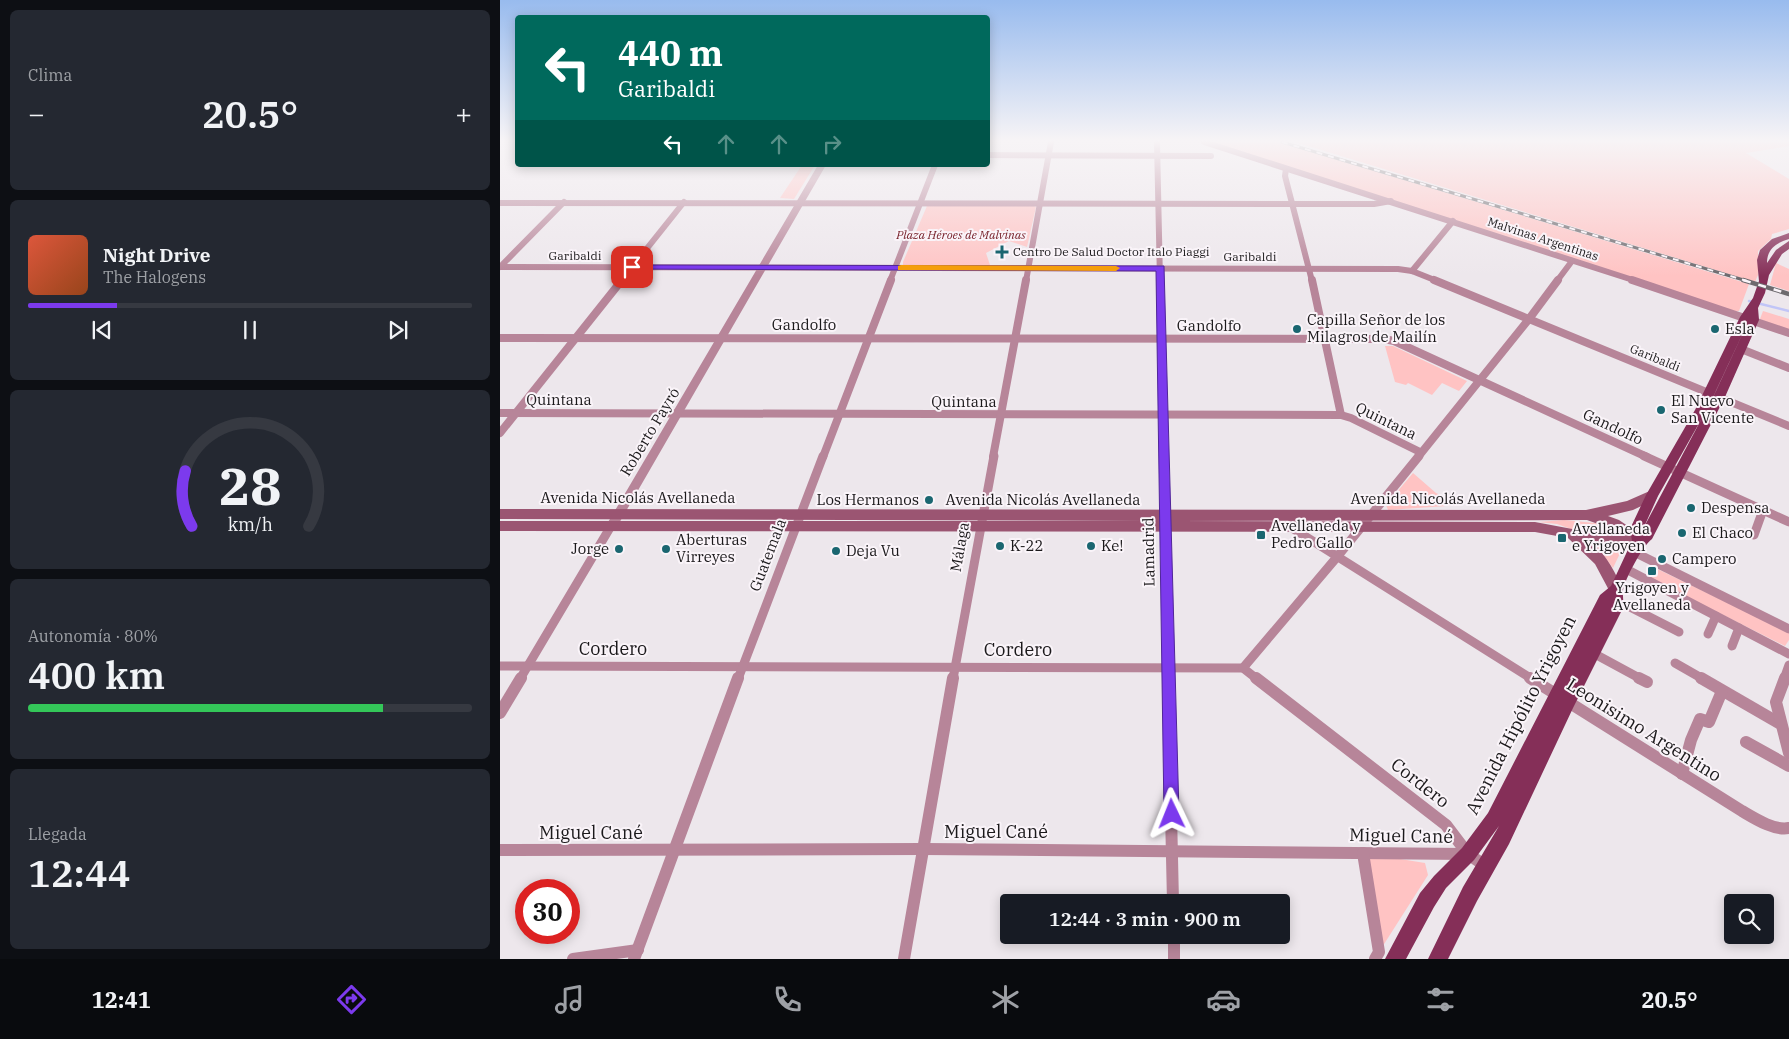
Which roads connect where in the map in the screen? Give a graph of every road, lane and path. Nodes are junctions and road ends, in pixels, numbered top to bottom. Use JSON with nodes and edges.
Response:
{"nodes":[{"id":1,"x":810,"y":187,"type":"edge"},
{"id":2,"x":928,"y":187,"type":"edge"},
{"id":3,"x":1043,"y":187,"type":"edge"},
{"id":4,"x":1159,"y":187,"type":"edge"},
{"id":5,"x":1288,"y":187,"type":"edge"},
{"id":6,"x":1344,"y":187,"type":"edge"},
{"id":7,"x":1391,"y":201,"type":"junction"},
{"id":8,"x":564,"y":202,"type":"junction"},
{"id":9,"x":684,"y":202,"type":"junction"},
{"id":10,"x":801,"y":202,"type":"junction"},
{"id":11,"x":500,"y":203,"type":"edge"},
{"id":12,"x":922,"y":203,"type":"junction"},
{"id":13,"x":1040,"y":203,"type":"junction"},
{"id":14,"x":1159,"y":203,"type":"junction"},
{"id":15,"x":1292,"y":204,"type":"junction"},
{"id":16,"x":1453,"y":222,"type":"junction"},
{"id":17,"x":1789,"y":236,"type":"edge"},
{"id":18,"x":1789,"y":245,"type":"edge"},
{"id":19,"x":1572,"y":261,"type":"junction"},
{"id":20,"x":500,"y":267,"type":"edge"},
{"id":21,"x":632,"y":267,"type":"junction"},
{"id":22,"x":764,"y":268,"type":"junction"},
{"id":23,"x":896,"y":268,"type":"junction"},
{"id":24,"x":1028,"y":268,"type":"junction"},
{"id":25,"x":1160,"y":268,"type":"junction"},
{"id":26,"x":1309,"y":268,"type":"junction"},
{"id":27,"x":1412,"y":271,"type":"junction"},
{"id":28,"x":1764,"y":275,"type":"junction"},
{"id":29,"x":1753,"y":312,"type":"junction"},
{"id":30,"x":1529,"y":319,"type":"junction"},
{"id":31,"x":1789,"y":333,"type":"edge"},
{"id":32,"x":500,"y":338,"type":"edge"},
{"id":33,"x":576,"y":338,"type":"junction"},
{"id":34,"x":722,"y":339,"type":"junction"},
{"id":35,"x":868,"y":339,"type":"junction"},
{"id":36,"x":1015,"y":339,"type":"junction"},
{"id":37,"x":1161,"y":339,"type":"junction"},
{"id":38,"x":1325,"y":340,"type":"junction"},
{"id":39,"x":1741,"y":349,"type":"junction"},
{"id":40,"x":1789,"y":368,"type":"edge"},
{"id":41,"x":1480,"y":380,"type":"junction"},
{"id":42,"x":1714,"y":395,"type":"junction"},
{"id":43,"x":500,"y":414,"type":"edge"},
{"id":44,"x":516,"y":414,"type":"junction"},
{"id":45,"x":678,"y":415,"type":"junction"},
{"id":46,"x":840,"y":415,"type":"junction"},
{"id":47,"x":1341,"y":415,"type":"junction"},
{"id":48,"x":1002,"y":416,"type":"junction"},
{"id":49,"x":1163,"y":416,"type":"junction"},
{"id":50,"x":1789,"y":426,"type":"edge"},
{"id":51,"x":500,"y":433,"type":"edge"},
{"id":52,"x":1420,"y":452,"type":"junction"},
{"id":53,"x":1674,"y":470,"type":"junction"},
{"id":54,"x":1652,"y":495,"type":"junction"},
{"id":55,"x":1763,"y":510,"type":"junction"},
{"id":56,"x":500,"y":514,"type":"edge"},
{"id":57,"x":1371,"y":515,"type":"junction"},
{"id":58,"x":1586,"y":515,"type":"junction"},
{"id":59,"x":615,"y":520,"type":"junction"},
{"id":60,"x":798,"y":521,"type":"junction"},
{"id":61,"x":982,"y":521,"type":"junction"},
{"id":62,"x":1165,"y":522,"type":"junction"},
{"id":63,"x":1291,"y":522,"type":"junction"},
{"id":64,"x":1789,"y":522,"type":"edge"},
{"id":65,"x":500,"y":526,"type":"edge"},
{"id":66,"x":1361,"y":527,"type":"junction"},
{"id":67,"x":1563,"y":530,"type":"junction"},
{"id":68,"x":1754,"y":535,"type":"dead end"},
{"id":69,"x":1636,"y":547,"type":"junction"},
{"id":70,"x":1337,"y":557,"type":"junction"},
{"id":71,"x":1626,"y":569,"type":"junction"},
{"id":72,"x":1616,"y":597,"type":"junction"},
{"id":73,"x":1716,"y":616,"type":"junction"},
{"id":74,"x":1739,"y":628,"type":"junction"},
{"id":75,"x":1789,"y":629,"type":"edge"},
{"id":76,"x":1679,"y":632,"type":"dead end"},
{"id":77,"x":1708,"y":634,"type":"dead end"},
{"id":78,"x":1732,"y":646,"type":"dead end"},
{"id":79,"x":1592,"y":652,"type":"junction"},
{"id":80,"x":1789,"y":654,"type":"edge"},
{"id":81,"x":1675,"y":663,"type":"dead end"},
{"id":82,"x":1789,"y":665,"type":"edge"},
{"id":83,"x":500,"y":666,"type":"edge"},
{"id":84,"x":528,"y":666,"type":"junction"},
{"id":85,"x":742,"y":667,"type":"junction"},
{"id":86,"x":955,"y":667,"type":"junction"},
{"id":87,"x":1168,"y":668,"type":"junction"},
{"id":88,"x":1243,"y":668,"type":"junction"},
{"id":89,"x":1648,"y":682,"type":"dead end"},
{"id":90,"x":1722,"y":690,"type":"junction"},
{"id":91,"x":1561,"y":699,"type":"junction"},
{"id":92,"x":500,"y":713,"type":"edge"},
{"id":93,"x":1779,"y":723,"type":"dead end"},
{"id":94,"x":1746,"y":742,"type":"dead end"},
{"id":95,"x":1789,"y":754,"type":"edge"},
{"id":96,"x":1789,"y":766,"type":"edge"},
{"id":97,"x":1682,"y":774,"type":"junction"},
{"id":98,"x":1789,"y":828,"type":"edge"},
{"id":99,"x":500,"y":850,"type":"edge"},
{"id":100,"x":674,"y":850,"type":"junction"},
{"id":101,"x":924,"y":850,"type":"junction"},
{"id":102,"x":1172,"y":851,"type":"junction"},
{"id":103,"x":1363,"y":853,"type":"junction"},
{"id":104,"x":1468,"y":854,"type":"junction"},
{"id":105,"x":1487,"y":867,"type":"junction"},
{"id":106,"x":1173,"y":894,"type":"edge"},
{"id":107,"x":1174,"y":944,"type":"edge"},
{"id":108,"x":636,"y":954,"type":"edge"},
{"id":109,"x":573,"y":959,"type":"edge"},
{"id":110,"x":904,"y":959,"type":"edge"},
{"id":111,"x":1174,"y":959,"type":"edge"},
{"id":112,"x":1375,"y":959,"type":"edge"},
{"id":113,"x":1395,"y":959,"type":"edge"},
{"id":114,"x":1438,"y":959,"type":"edge"}],
"edges":[{"from":1,"to":10,"type":"street","name":"Roberto Payró"},
{"from":2,"to":12,"type":"street","name":"Guatemala"},
{"from":3,"to":13,"type":"street","name":"Málaga"},
{"from":4,"to":14,"type":"street","name":"Lamadrid"},
{"from":5,"to":15,"type":"street"},
{"from":6,"to":7,"type":"street","name":"Malvinas Argentinas"},
{"from":7,"to":15,"type":"street"},
{"from":7,"to":16,"type":"street","name":"Malvinas Argentinas"},
{"from":8,"to":9,"type":"street"},
{"from":8,"to":11,"type":"street"},
{"from":8,"to":20,"type":"street"},
{"from":9,"to":10,"type":"street"},
{"from":9,"to":21,"type":"street"},
{"from":10,"to":12,"type":"street"},
{"from":10,"to":22,"type":"street","name":"Roberto Payró"},
{"from":12,"to":13,"type":"street"},
{"from":12,"to":23,"type":"street","name":"Guatemala"},
{"from":13,"to":14,"type":"street"},
{"from":13,"to":24,"type":"street","name":"Málaga"},
{"from":14,"to":15,"type":"street"},
{"from":14,"to":25,"type":"street","name":"Lamadrid"},
{"from":15,"to":26,"type":"street"},
{"from":16,"to":19,"type":"street","name":"Malvinas Argentinas"},
{"from":16,"to":27,"type":"street"},
{"from":17,"to":28,"type":"main road","name":"Avenida Hipólito Yrigoyen"},
{"from":18,"to":28,"type":"main road","name":"Avenida Hipólito Yrigoyen"},
{"from":19,"to":29,"type":"street","name":"Malvinas Argentinas"},
{"from":19,"to":30,"type":"street"},
{"from":20,"to":21,"type":"street","name":"Garibaldi"},
{"from":21,"to":22,"type":"street","name":"Garibaldi"},
{"from":21,"to":33,"type":"street"},
{"from":22,"to":23,"type":"street","name":"Garibaldi"},
{"from":22,"to":34,"type":"street","name":"Roberto Payró"},
{"from":23,"to":24,"type":"street","name":"Garibaldi"},
{"from":23,"to":35,"type":"street","name":"Guatemala"},
{"from":24,"to":25,"type":"street","name":"Garibaldi"},
{"from":24,"to":36,"type":"street","name":"Málaga"},
{"from":25,"to":26,"type":"street","name":"Garibaldi"},
{"from":25,"to":37,"type":"street","name":"Lamadrid"},
{"from":26,"to":27,"type":"street","name":"Garibaldi"},
{"from":26,"to":38,"type":"street"},
{"from":27,"to":30,"type":"street","name":"Garibaldi"},
{"from":28,"to":29,"type":"main road","name":"Avenida Hipólito Yrigoyen"},
{"from":29,"to":31,"type":"street","name":"Malvinas Argentinas"},
{"from":29,"to":39,"type":"main road","name":"Avenida Hipólito Yrigoyen"},
{"from":29,"to":42,"type":"main road","name":"Avenida Hipólito Yrigoyen"},
{"from":30,"to":41,"type":"street"},
{"from":30,"to":42,"type":"street","name":"Garibaldi"},
{"from":32,"to":33,"type":"street","name":"Gandolfo"},
{"from":33,"to":34,"type":"street","name":"Gandolfo"},
{"from":33,"to":44,"type":"street"},
{"from":34,"to":35,"type":"street","name":"Gandolfo"},
{"from":34,"to":45,"type":"street","name":"Roberto Payró"},
{"from":35,"to":36,"type":"street","name":"Gandolfo"},
{"from":35,"to":46,"type":"street","name":"Guatemala"},
{"from":36,"to":37,"type":"street","name":"Gandolfo"},
{"from":36,"to":48,"type":"street","name":"Málaga"},
{"from":37,"to":38,"type":"street","name":"Gandolfo"},
{"from":37,"to":49,"type":"street","name":"Lamadrid"},
{"from":38,"to":41,"type":"street","name":"Gandolfo"},
{"from":38,"to":47,"type":"street"},
{"from":39,"to":40,"type":"street"},
{"from":39,"to":42,"type":"main road","name":"Avenida Hipólito Yrigoyen"},
{"from":41,"to":52,"type":"street"},
{"from":41,"to":53,"type":"street","name":"Gandolfo"},
{"from":42,"to":50,"type":"street","name":"Garibaldi"},
{"from":42,"to":53,"type":"main road","name":"Avenida Hipólito Yrigoyen"},
{"from":43,"to":44,"type":"street","name":"Quintana"},
{"from":44,"to":45,"type":"street","name":"Quintana"},
{"from":44,"to":51,"type":"street"},
{"from":45,"to":46,"type":"street","name":"Quintana"},
{"from":45,"to":59,"type":"street","name":"Roberto Payró"},
{"from":46,"to":48,"type":"street","name":"Quintana"},
{"from":46,"to":60,"type":"street","name":"Guatemala"},
{"from":47,"to":49,"type":"street","name":"Quintana"},
{"from":47,"to":52,"type":"street","name":"Quintana"},
{"from":48,"to":49,"type":"street","name":"Quintana"},
{"from":48,"to":61,"type":"street","name":"Málaga"},
{"from":49,"to":62,"type":"street","name":"Lamadrid"},
{"from":52,"to":57,"type":"street"},
{"from":53,"to":54,"type":"main road","name":"Avenida Hipólito Yrigoyen"},
{"from":53,"to":55,"type":"street","name":"Gandolfo"},
{"from":53,"to":69,"type":"main road","name":"Avenida Hipólito Yrigoyen"},
{"from":54,"to":58,"type":"main road","name":"Avenida Nicolás Avellaneda"},
{"from":54,"to":69,"type":"main road","name":"Avenida Hipólito Yrigoyen"},
{"from":55,"to":64,"type":"street","name":"Gandolfo"},
{"from":55,"to":68,"type":"street"},
{"from":56,"to":59,"type":"main road","name":"Avenida Nicolás Avellaneda"},
{"from":57,"to":58,"type":"main road","name":"Avenida Nicolás Avellaneda"},
{"from":57,"to":63,"type":"main road","name":"Avenida Nicolás Avellaneda"},
{"from":57,"to":66,"type":"street"},
{"from":58,"to":69,"type":"main road","name":"Avenida Nicolás Avellaneda"},
{"from":59,"to":60,"type":"main road","name":"Avenida Nicolás Avellaneda"},
{"from":59,"to":65,"type":"main road","name":"Avenida Nicolás Avellaneda"},
{"from":59,"to":84,"type":"street","name":"Roberto Payró"},
{"from":60,"to":61,"type":"main road","name":"Avenida Nicolás Avellaneda"},
{"from":60,"to":85,"type":"street","name":"Guatemala"},
{"from":61,"to":62,"type":"main road","name":"Avenida Nicolás Avellaneda"},
{"from":61,"to":86,"type":"street","name":"Málaga"},
{"from":62,"to":63,"type":"main road","name":"Avenida Nicolás Avellaneda"},
{"from":62,"to":87,"type":"street","name":"Lamadrid"},
{"from":63,"to":66,"type":"main road","name":"Avenida Nicolás Avellaneda"},
{"from":63,"to":70,"type":"street","name":"Leonisimo Argentino"},
{"from":66,"to":67,"type":"main road","name":"Avenida Nicolás Avellaneda"},
{"from":66,"to":70,"type":"street"},
{"from":67,"to":69,"type":"main road","name":"Avenida Nicolás Avellaneda"},
{"from":67,"to":72,"type":"main road","name":"Avenida Nicolás Avellaneda"},
{"from":69,"to":71,"type":"main road","name":"Avenida Hipólito Yrigoyen"},
{"from":69,"to":75,"type":"street"},
{"from":70,"to":88,"type":"street"},
{"from":70,"to":91,"type":"street","name":"Leonisimo Argentino"},
{"from":71,"to":72,"type":"main road","name":"Avenida Hipólito Yrigoyen"},
{"from":71,"to":73,"type":"street"},
{"from":72,"to":76,"type":"street"},
{"from":72,"to":79,"type":"main road","name":"Avenida Hipólito Yrigoyen"},
{"from":72,"to":91,"type":"main road","name":"Avenida Hipólito Yrigoyen"},
{"from":73,"to":74,"type":"street"},
{"from":73,"to":77,"type":"street"},
{"from":74,"to":78,"type":"street"},
{"from":74,"to":80,"type":"street"},
{"from":79,"to":89,"type":"street"},
{"from":79,"to":91,"type":"main road","name":"Avenida Hipólito Yrigoyen"},
{"from":81,"to":90,"type":"street"},
{"from":82,"to":95,"type":"street"},
{"from":83,"to":84,"type":"street","name":"Cordero"},
{"from":84,"to":85,"type":"street","name":"Cordero"},
{"from":84,"to":92,"type":"street","name":"Roberto Payró"},
{"from":85,"to":86,"type":"street","name":"Cordero"},
{"from":85,"to":100,"type":"street","name":"Guatemala"},
{"from":86,"to":87,"type":"street","name":"Cordero"},
{"from":86,"to":101,"type":"street","name":"Málaga"},
{"from":87,"to":88,"type":"street","name":"Cordero"},
{"from":87,"to":102,"type":"street","name":"Lamadrid"},
{"from":88,"to":104,"type":"street","name":"Cordero"},
{"from":90,"to":93,"type":"street"},
{"from":90,"to":97,"type":"street"},
{"from":91,"to":97,"type":"street","name":"Leonisimo Argentino"},
{"from":91,"to":104,"type":"main road","name":"Avenida Hipólito Yrigoyen"},
{"from":91,"to":105,"type":"main road","name":"Avenida Hipólito Yrigoyen"},
{"from":94,"to":96,"type":"street"},
{"from":97,"to":98,"type":"street","name":"Leonisimo Argentino"},
{"from":99,"to":100,"type":"street","name":"Miguel Cané"},
{"from":100,"to":101,"type":"street","name":"Miguel Cané"},
{"from":100,"to":108,"type":"street","name":"Guatemala"},
{"from":101,"to":102,"type":"street","name":"Miguel Cané"},
{"from":101,"to":110,"type":"street","name":"Málaga"},
{"from":102,"to":103,"type":"street","name":"Miguel Cané"},
{"from":102,"to":106,"type":"street","name":"Lamadrid"},
{"from":103,"to":104,"type":"street","name":"Miguel Cané"},
{"from":103,"to":112,"type":"street"},
{"from":104,"to":105,"type":"street","name":"Miguel Cané"},
{"from":104,"to":113,"type":"main road","name":"Avenida Hipólito Yrigoyen"},
{"from":105,"to":114,"type":"main road","name":"Avenida Hipólito Yrigoyen"},
{"from":107,"to":111,"type":"street"},
{"from":108,"to":109,"type":"street"}]}
